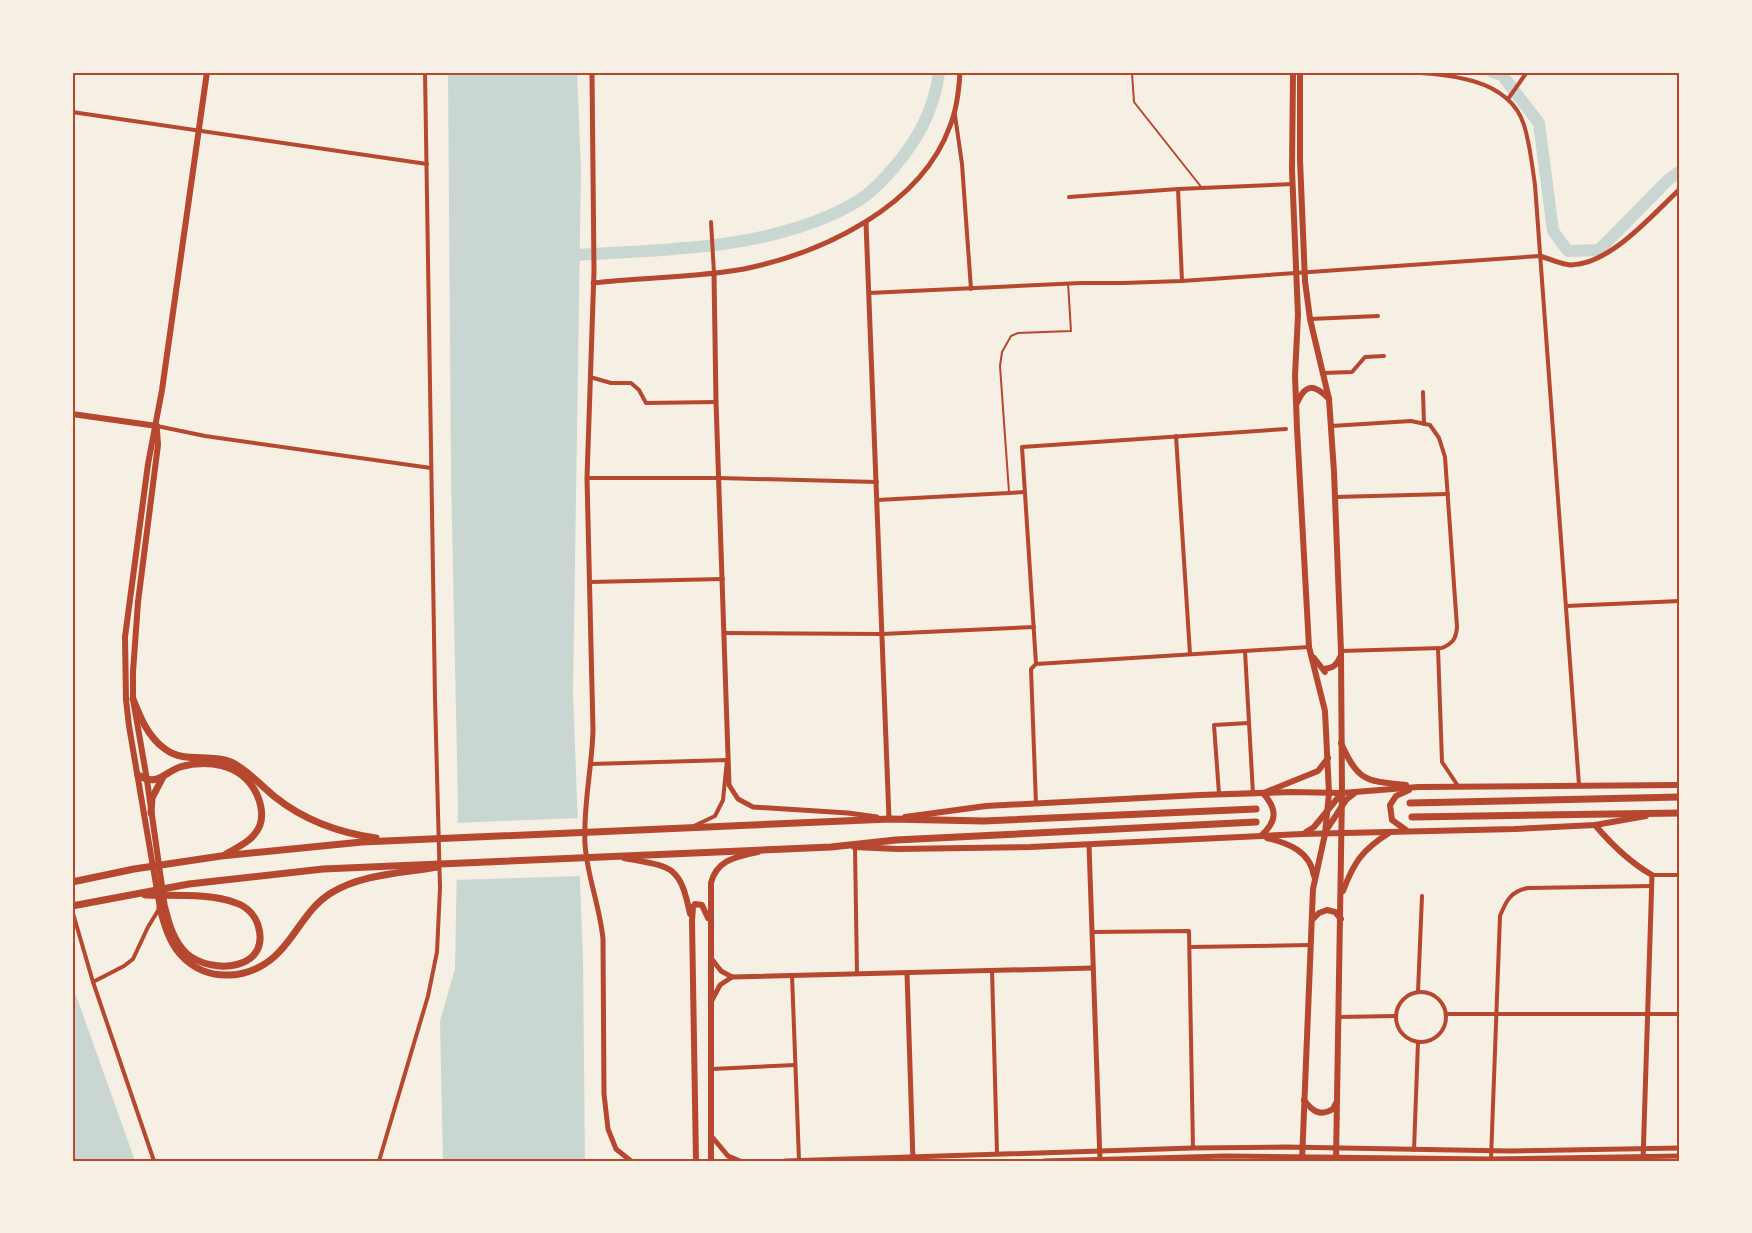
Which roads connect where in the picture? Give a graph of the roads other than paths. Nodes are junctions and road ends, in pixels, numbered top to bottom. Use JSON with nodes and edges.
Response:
{"nodes":[{"id":1,"x":207,"y":72,"type":"edge"},
{"id":2,"x":425,"y":72,"type":"edge"},
{"id":3,"x":592,"y":72,"type":"edge"},
{"id":4,"x":960,"y":72,"type":"edge"},
{"id":5,"x":1293,"y":72,"type":"edge"},
{"id":6,"x":1300,"y":72,"type":"edge"},
{"id":7,"x":1403,"y":72,"type":"edge"},
{"id":8,"x":1527,"y":72,"type":"edge"},
{"id":9,"x":1132,"y":74,"type":"dead end"},
{"id":10,"x":1508,"y":99,"type":"junction"},
{"id":11,"x":72,"y":112,"type":"edge"},
{"id":12,"x":955,"y":112,"type":"junction"},
{"id":13,"x":198,"y":130,"type":"junction"},
{"id":14,"x":427,"y":164,"type":"junction"},
{"id":15,"x":1293,"y":184,"type":"junction"},
{"id":16,"x":1202,"y":188,"type":"junction"},
{"id":17,"x":1178,"y":189,"type":"junction"},
{"id":18,"x":1680,"y":189,"type":"edge"},
{"id":19,"x":1069,"y":197,"type":"dead end"},
{"id":20,"x":711,"y":222,"type":"dead end"},
{"id":21,"x":866,"y":223,"type":"junction"},
{"id":22,"x":1540,"y":256,"type":"junction"},
{"id":23,"x":714,"y":273,"type":"junction"},
{"id":24,"x":1296,"y":273,"type":"junction"},
{"id":25,"x":1304,"y":273,"type":"junction"},
{"id":26,"x":1182,"y":280,"type":"junction"},
{"id":27,"x":593,"y":283,"type":"junction"},
{"id":28,"x":1068,"y":283,"type":"junction"},
{"id":29,"x":971,"y":289,"type":"junction"},
{"id":30,"x":868,"y":293,"type":"junction"},
{"id":31,"x":1378,"y":315,"type":"dead end"},
{"id":32,"x":1310,"y":318,"type":"junction"},
{"id":33,"x":1384,"y":356,"type":"dead end"},
{"id":34,"x":1323,"y":373,"type":"junction"},
{"id":35,"x":590,"y":377,"type":"junction"},
{"id":36,"x":1423,"y":392,"type":"dead end"},
{"id":37,"x":1329,"y":399,"type":"junction"},
{"id":38,"x":716,"y":402,"type":"junction"},
{"id":39,"x":1296,"y":405,"type":"junction"},
{"id":40,"x":72,"y":414,"type":"edge"},
{"id":41,"x":1424,"y":424,"type":"junction"},
{"id":42,"x":157,"y":426,"type":"junction"},
{"id":43,"x":1331,"y":426,"type":"junction"},
{"id":44,"x":1286,"y":429,"type":"dead end"},
{"id":45,"x":1176,"y":436,"type":"junction"},
{"id":46,"x":431,"y":468,"type":"junction"},
{"id":47,"x":587,"y":478,"type":"junction"},
{"id":48,"x":718,"y":478,"type":"junction"},
{"id":49,"x":877,"y":482,"type":"junction"},
{"id":50,"x":1025,"y":492,"type":"junction"},
{"id":51,"x":1009,"y":493,"type":"junction"},
{"id":52,"x":1448,"y":494,"type":"junction"},
{"id":53,"x":1335,"y":497,"type":"junction"},
{"id":54,"x":878,"y":500,"type":"junction"},
{"id":55,"x":723,"y":579,"type":"junction"},
{"id":56,"x":590,"y":582,"type":"junction"},
{"id":57,"x":1680,"y":601,"type":"edge"},
{"id":58,"x":1566,"y":606,"type":"junction"},
{"id":59,"x":1034,"y":627,"type":"junction"},
{"id":60,"x":725,"y":633,"type":"junction"},
{"id":61,"x":882,"y":634,"type":"junction"},
{"id":62,"x":1309,"y":647,"type":"junction"},
{"id":63,"x":1438,"y":648,"type":"junction"},
{"id":64,"x":1245,"y":651,"type":"junction"},
{"id":65,"x":1341,"y":651,"type":"junction"},
{"id":66,"x":1190,"y":654,"type":"junction"},
{"id":67,"x":1036,"y":664,"type":"junction"},
{"id":68,"x":133,"y":699,"type":"junction"},
{"id":69,"x":1249,"y":723,"type":"junction"},
{"id":70,"x":1341,"y":743,"type":"junction"},
{"id":71,"x":1328,"y":758,"type":"junction"},
{"id":72,"x":727,"y":760,"type":"junction"},
{"id":73,"x":200,"y":761,"type":"junction"},
{"id":74,"x":591,"y":764,"type":"junction"},
{"id":75,"x":138,"y":775,"type":"junction"},
{"id":76,"x":163,"y":777,"type":"junction"},
{"id":77,"x":147,"y":780,"type":"junction"},
{"id":78,"x":1580,"y":785,"type":"junction"},
{"id":79,"x":1680,"y":785,"type":"edge"},
{"id":80,"x":1458,"y":786,"type":"junction"},
{"id":81,"x":1418,"y":787,"type":"junction"},
{"id":82,"x":1359,"y":792,"type":"junction"},
{"id":83,"x":1263,"y":793,"type":"junction"},
{"id":84,"x":1329,"y":793,"type":"junction"},
{"id":85,"x":1342,"y":793,"type":"junction"},
{"id":86,"x":1253,"y":794,"type":"junction"},
{"id":87,"x":1219,"y":795,"type":"junction"},
{"id":88,"x":1680,"y":797,"type":"edge"},
{"id":89,"x":1410,"y":803,"type":"dead end"},
{"id":90,"x":1036,"y":804,"type":"junction"},
{"id":91,"x":1256,"y":808,"type":"dead end"},
{"id":92,"x":151,"y":813,"type":"junction"},
{"id":93,"x":1665,"y":813,"type":"junction"},
{"id":94,"x":1680,"y":813,"type":"edge"},
{"id":95,"x":1412,"y":817,"type":"dead end"},
{"id":96,"x":890,"y":819,"type":"junction"},
{"id":97,"x":1256,"y":822,"type":"dead end"},
{"id":98,"x":1595,"y":825,"type":"junction"},
{"id":99,"x":690,"y":829,"type":"junction"},
{"id":100,"x":1389,"y":832,"type":"junction"},
{"id":101,"x":1408,"y":832,"type":"junction"},
{"id":102,"x":1302,"y":834,"type":"junction"},
{"id":103,"x":1325,"y":834,"type":"junction"},
{"id":104,"x":1260,"y":836,"type":"junction"},
{"id":105,"x":393,"y":841,"type":"junction"},
{"id":106,"x":1089,"y":845,"type":"junction"},
{"id":107,"x":851,"y":846,"type":"junction"},
{"id":108,"x":770,"y":850,"type":"junction"},
{"id":109,"x":221,"y":856,"type":"junction"},
{"id":110,"x":615,"y":856,"type":"junction"},
{"id":111,"x":466,"y":862,"type":"junction"},
{"id":112,"x":1652,"y":875,"type":"junction"},
{"id":113,"x":1680,"y":875,"type":"edge"},
{"id":114,"x":72,"y":882,"type":"edge"},
{"id":115,"x":1652,"y":886,"type":"junction"},
{"id":116,"x":1313,"y":890,"type":"junction"},
{"id":117,"x":130,"y":894,"type":"junction"},
{"id":118,"x":1342,"y":895,"type":"junction"},
{"id":119,"x":1422,"y":896,"type":"dead end"},
{"id":120,"x":72,"y":908,"type":"edge"},
{"id":121,"x":162,"y":908,"type":"junction"},
{"id":122,"x":1341,"y":919,"type":"junction"},
{"id":123,"x":1312,"y":920,"type":"junction"},
{"id":124,"x":692,"y":921,"type":"junction"},
{"id":125,"x":710,"y":927,"type":"junction"},
{"id":126,"x":1092,"y":932,"type":"junction"},
{"id":127,"x":1311,"y":945,"type":"junction"},
{"id":128,"x":1190,"y":947,"type":"junction"},
{"id":129,"x":711,"y":958,"type":"junction"},
{"id":130,"x":1093,"y":968,"type":"junction"},
{"id":131,"x":992,"y":970,"type":"junction"},
{"id":132,"x":906,"y":973,"type":"junction"},
{"id":133,"x":857,"y":974,"type":"junction"},
{"id":134,"x":792,"y":975,"type":"junction"},
{"id":135,"x":732,"y":977,"type":"junction"},
{"id":136,"x":93,"y":982,"type":"junction"},
{"id":137,"x":1419,"y":992,"type":"junction"},
{"id":138,"x":711,"y":1003,"type":"junction"},
{"id":139,"x":1649,"y":1012,"type":"junction"},
{"id":140,"x":1496,"y":1013,"type":"junction"},
{"id":141,"x":1446,"y":1014,"type":"junction"},
{"id":142,"x":1680,"y":1014,"type":"edge"},
{"id":143,"x":1396,"y":1016,"type":"junction"},
{"id":144,"x":1339,"y":1017,"type":"junction"},
{"id":145,"x":1418,"y":1042,"type":"junction"},
{"id":146,"x":795,"y":1065,"type":"junction"},
{"id":147,"x":711,"y":1069,"type":"junction"},
{"id":148,"x":1304,"y":1100,"type":"junction"},
{"id":149,"x":1337,"y":1100,"type":"junction"},
{"id":150,"x":713,"y":1138,"type":"junction"},
{"id":151,"x":1302,"y":1147,"type":"junction"},
{"id":152,"x":1193,"y":1148,"type":"junction"},
{"id":153,"x":1336,"y":1148,"type":"junction"},
{"id":154,"x":1643,"y":1148,"type":"junction"},
{"id":155,"x":1680,"y":1148,"type":"edge"},
{"id":156,"x":1100,"y":1150,"type":"junction"},
{"id":157,"x":1414,"y":1150,"type":"junction"},
{"id":158,"x":1491,"y":1150,"type":"junction"},
{"id":159,"x":997,"y":1153,"type":"junction"},
{"id":160,"x":1680,"y":1156,"type":"edge"},
{"id":161,"x":913,"y":1159,"type":"edge"},
{"id":162,"x":1193,"y":1159,"type":"edge"},
{"id":163,"x":1302,"y":1159,"type":"edge"},
{"id":164,"x":1336,"y":1159,"type":"edge"},
{"id":165,"x":1643,"y":1159,"type":"edge"},
{"id":166,"x":800,"y":1160,"type":"edge"},
{"id":167,"x":1100,"y":1160,"type":"edge"},
{"id":168,"x":1491,"y":1160,"type":"edge"},
{"id":169,"x":154,"y":1161,"type":"edge"},
{"id":170,"x":379,"y":1161,"type":"edge"},
{"id":171,"x":631,"y":1161,"type":"edge"},
{"id":172,"x":696,"y":1161,"type":"edge"},
{"id":173,"x":711,"y":1161,"type":"edge"},
{"id":174,"x":740,"y":1161,"type":"edge"},
{"id":175,"x":785,"y":1161,"type":"edge"},
{"id":176,"x":1044,"y":1161,"type":"edge"}],
"edges":[{"from":1,"to":13,"type":"main road"},
{"from":2,"to":14,"type":"street"},
{"from":3,"to":27,"type":"street"},
{"from":4,"to":12,"type":"street"},
{"from":5,"to":15,"type":"main road"},
{"from":6,"to":25,"type":"main road"},
{"from":7,"to":10,"type":"street"},
{"from":8,"to":10,"type":"street"},
{"from":9,"to":16,"type":"lane"},
{"from":10,"to":22,"type":"street"},
{"from":11,"to":13,"type":"street"},
{"from":12,"to":21,"type":"street"},
{"from":12,"to":29,"type":"street"},
{"from":13,"to":14,"type":"street"},
{"from":13,"to":42,"type":"main road"},
{"from":14,"to":46,"type":"street"},
{"from":15,"to":16,"type":"street"},
{"from":15,"to":24,"type":"main road"},
{"from":16,"to":17,"type":"street"},
{"from":17,"to":19,"type":"street"},
{"from":17,"to":26,"type":"street"},
{"from":18,"to":22,"type":"street"},
{"from":20,"to":23,"type":"street"},
{"from":21,"to":23,"type":"street"},
{"from":21,"to":30,"type":"street"},
{"from":22,"to":25,"type":"street"},
{"from":22,"to":58,"type":"street"},
{"from":23,"to":27,"type":"street"},
{"from":23,"to":38,"type":"street"},
{"from":24,"to":25,"type":"street"},
{"from":24,"to":26,"type":"street"},
{"from":24,"to":39,"type":"main road"},
{"from":25,"to":32,"type":"main road"},
{"from":26,"to":28,"type":"street"},
{"from":27,"to":35,"type":"street"},
{"from":28,"to":29,"type":"street"},
{"from":28,"to":51,"type":"lane"},
{"from":29,"to":30,"type":"street"},
{"from":30,"to":49,"type":"street"},
{"from":31,"to":32,"type":"street"},
{"from":32,"to":34,"type":"main road"},
{"from":33,"to":34,"type":"street"},
{"from":34,"to":37,"type":"main road"},
{"from":35,"to":38,"type":"street"},
{"from":35,"to":47,"type":"street"},
{"from":36,"to":41,"type":"street"},
{"from":37,"to":39,"type":"main road"},
{"from":37,"to":43,"type":"main road"},
{"from":38,"to":48,"type":"street"},
{"from":39,"to":62,"type":"main road"},
{"from":40,"to":42,"type":"main road"},
{"from":41,"to":43,"type":"street"},
{"from":41,"to":52,"type":"street"},
{"from":42,"to":46,"type":"street"},
{"from":42,"to":68,"type":"main road"},
{"from":42,"to":75,"type":"main road"},
{"from":43,"to":53,"type":"main road"},
{"from":44,"to":45,"type":"street"},
{"from":45,"to":50,"type":"street"},
{"from":45,"to":66,"type":"street"},
{"from":46,"to":170,"type":"street"},
{"from":47,"to":48,"type":"street"},
{"from":47,"to":56,"type":"street"},
{"from":48,"to":49,"type":"street"},
{"from":48,"to":55,"type":"street"},
{"from":49,"to":54,"type":"street"},
{"from":50,"to":51,"type":"street"},
{"from":50,"to":59,"type":"street"},
{"from":51,"to":54,"type":"street"},
{"from":52,"to":53,"type":"street"},
{"from":52,"to":63,"type":"street"},
{"from":53,"to":65,"type":"main road"},
{"from":54,"to":61,"type":"street"},
{"from":55,"to":56,"type":"street"},
{"from":55,"to":60,"type":"street"},
{"from":56,"to":74,"type":"street"},
{"from":57,"to":58,"type":"street"},
{"from":58,"to":78,"type":"street"},
{"from":59,"to":61,"type":"street"},
{"from":59,"to":67,"type":"street"},
{"from":60,"to":61,"type":"street"},
{"from":60,"to":72,"type":"street"},
{"from":61,"to":96,"type":"street"},
{"from":62,"to":64,"type":"street"},
{"from":62,"to":65,"type":"main road"},
{"from":62,"to":71,"type":"main road"},
{"from":63,"to":65,"type":"street"},
{"from":63,"to":80,"type":"street"},
{"from":64,"to":66,"type":"street"},
{"from":64,"to":69,"type":"street"},
{"from":65,"to":70,"type":"main road"},
{"from":66,"to":67,"type":"street"},
{"from":67,"to":90,"type":"street"},
{"from":68,"to":73,"type":"highway"},
{"from":68,"to":77,"type":"main road"},
{"from":69,"to":86,"type":"street"},
{"from":69,"to":87,"type":"street"},
{"from":70,"to":81,"type":"main road"},
{"from":70,"to":85,"type":"main road"},
{"from":71,"to":83,"type":"main road"},
{"from":71,"to":84,"type":"main road"},
{"from":72,"to":74,"type":"street"},
{"from":72,"to":96,"type":"street"},
{"from":72,"to":99,"type":"street"},
{"from":73,"to":76,"type":"highway"},
{"from":73,"to":105,"type":"highway"},
{"from":73,"to":109,"type":"highway"},
{"from":74,"to":171,"type":"street"},
{"from":75,"to":77,"type":"highway"},
{"from":75,"to":121,"type":"main road"},
{"from":76,"to":77,"type":"highway"},
{"from":76,"to":92,"type":"highway"},
{"from":77,"to":92,"type":"main road"},
{"from":78,"to":79,"type":"main road"},
{"from":78,"to":80,"type":"main road"},
{"from":80,"to":81,"type":"main road"},
{"from":81,"to":82,"type":"main road"},
{"from":81,"to":101,"type":"main road"},
{"from":82,"to":85,"type":"main road"},
{"from":82,"to":103,"type":"main road"},
{"from":83,"to":84,"type":"main road"},
{"from":83,"to":86,"type":"main road"},
{"from":83,"to":104,"type":"main road"},
{"from":84,"to":85,"type":"main road"},
{"from":84,"to":103,"type":"main road"},
{"from":85,"to":102,"type":"main road"},
{"from":85,"to":118,"type":"main road"},
{"from":86,"to":87,"type":"main road"},
{"from":87,"to":90,"type":"main road"},
{"from":88,"to":89,"type":"highway"},
{"from":90,"to":96,"type":"main road"},
{"from":91,"to":96,"type":"highway"},
{"from":92,"to":121,"type":"main road"},
{"from":93,"to":94,"type":"highway"},
{"from":93,"to":95,"type":"highway"},
{"from":93,"to":98,"type":"main road"},
{"from":96,"to":99,"type":"highway"},
{"from":97,"to":107,"type":"highway"},
{"from":98,"to":101,"type":"main road"},
{"from":98,"to":112,"type":"main road"},
{"from":99,"to":105,"type":"highway"},
{"from":100,"to":101,"type":"main road"},
{"from":100,"to":103,"type":"main road"},
{"from":100,"to":118,"type":"main road"},
{"from":102,"to":103,"type":"main road"},
{"from":102,"to":104,"type":"main road"},
{"from":103,"to":116,"type":"main road"},
{"from":104,"to":106,"type":"main road"},
{"from":104,"to":116,"type":"main road"},
{"from":105,"to":109,"type":"highway"},
{"from":106,"to":107,"type":"main road"},
{"from":106,"to":126,"type":"street"},
{"from":107,"to":108,"type":"highway"},
{"from":107,"to":133,"type":"street"},
{"from":108,"to":110,"type":"highway"},
{"from":108,"to":125,"type":"main road"},
{"from":109,"to":114,"type":"highway"},
{"from":110,"to":111,"type":"highway"},
{"from":110,"to":124,"type":"main road"},
{"from":111,"to":117,"type":"highway"},
{"from":111,"to":121,"type":"highway"},
{"from":112,"to":113,"type":"street"},
{"from":112,"to":115,"type":"street"},
{"from":115,"to":139,"type":"street"},
{"from":115,"to":140,"type":"street"},
{"from":116,"to":123,"type":"main road"},
{"from":117,"to":120,"type":"highway"},
{"from":117,"to":121,"type":"highway"},
{"from":118,"to":122,"type":"main road"},
{"from":119,"to":137,"type":"street"},
{"from":120,"to":136,"type":"street"},
{"from":121,"to":136,"type":"street"},
{"from":122,"to":123,"type":"main road"},
{"from":122,"to":144,"type":"main road"},
{"from":123,"to":127,"type":"main road"},
{"from":124,"to":125,"type":"main road"},
{"from":124,"to":172,"type":"main road"},
{"from":125,"to":129,"type":"main road"},
{"from":126,"to":128,"type":"street"},
{"from":126,"to":130,"type":"street"},
{"from":127,"to":128,"type":"street"},
{"from":127,"to":148,"type":"main road"},
{"from":128,"to":152,"type":"street"},
{"from":129,"to":135,"type":"street"},
{"from":129,"to":138,"type":"main road"},
{"from":130,"to":131,"type":"street"},
{"from":130,"to":156,"type":"street"},
{"from":131,"to":132,"type":"street"},
{"from":131,"to":159,"type":"street"},
{"from":132,"to":133,"type":"street"},
{"from":132,"to":161,"type":"street"},
{"from":133,"to":134,"type":"street"},
{"from":134,"to":135,"type":"street"},
{"from":134,"to":146,"type":"street"},
{"from":135,"to":138,"type":"street"},
{"from":136,"to":169,"type":"street"},
{"from":137,"to":141,"type":"street"},
{"from":137,"to":143,"type":"street"},
{"from":138,"to":147,"type":"main road"},
{"from":139,"to":140,"type":"street"},
{"from":139,"to":142,"type":"street"},
{"from":139,"to":154,"type":"street"},
{"from":140,"to":141,"type":"street"},
{"from":140,"to":158,"type":"street"},
{"from":141,"to":145,"type":"street"},
{"from":143,"to":144,"type":"street"},
{"from":143,"to":145,"type":"street"},
{"from":144,"to":149,"type":"main road"},
{"from":145,"to":157,"type":"street"},
{"from":146,"to":147,"type":"street"},
{"from":146,"to":166,"type":"street"},
{"from":147,"to":150,"type":"main road"},
{"from":148,"to":149,"type":"main road"},
{"from":148,"to":151,"type":"main road"},
{"from":149,"to":153,"type":"main road"},
{"from":150,"to":173,"type":"main road"},
{"from":150,"to":174,"type":"street"},
{"from":151,"to":152,"type":"street"},
{"from":151,"to":153,"type":"street"},
{"from":151,"to":163,"type":"main road"},
{"from":152,"to":156,"type":"street"},
{"from":153,"to":157,"type":"street"},
{"from":153,"to":164,"type":"main road"},
{"from":154,"to":155,"type":"street"},
{"from":154,"to":158,"type":"street"},
{"from":154,"to":165,"type":"street"},
{"from":156,"to":159,"type":"street"},
{"from":156,"to":167,"type":"street"},
{"from":157,"to":158,"type":"street"},
{"from":158,"to":168,"type":"street"},
{"from":159,"to":161,"type":"street"},
{"from":160,"to":165,"type":"street"},
{"from":161,"to":166,"type":"street"},
{"from":162,"to":163,"type":"street"},
{"from":162,"to":167,"type":"street"},
{"from":163,"to":164,"type":"street"},
{"from":164,"to":168,"type":"street"},
{"from":165,"to":168,"type":"street"},
{"from":166,"to":175,"type":"street"},
{"from":167,"to":176,"type":"street"}]}
